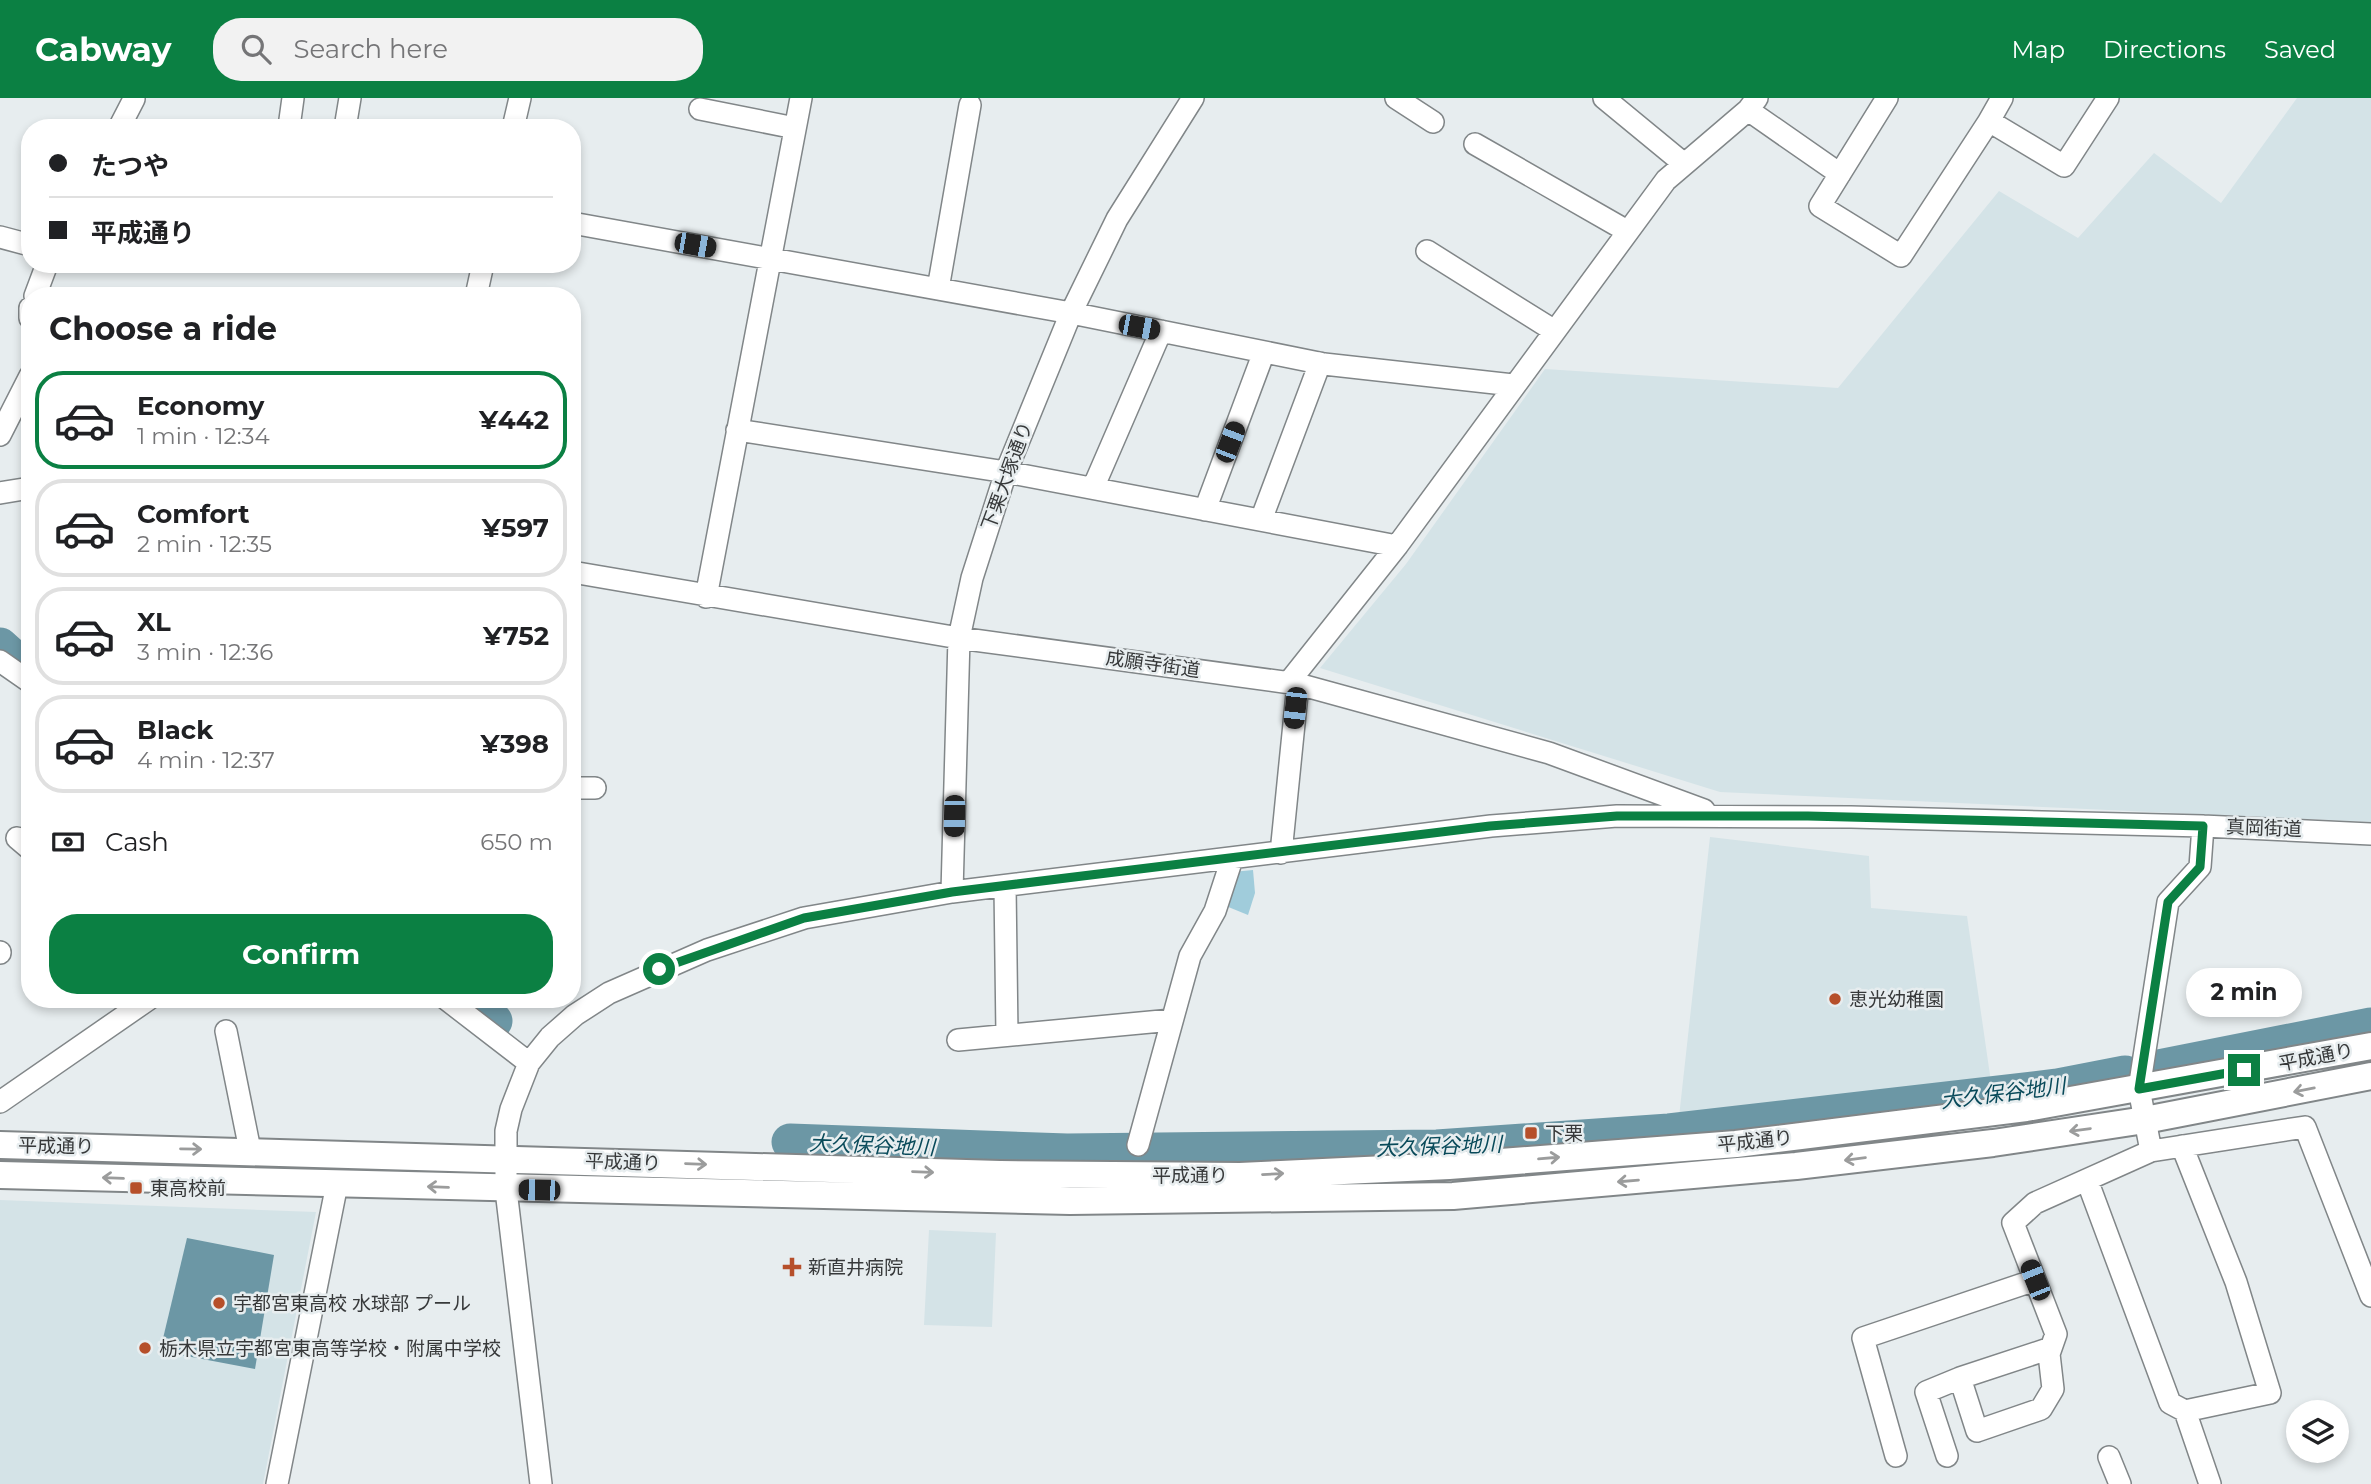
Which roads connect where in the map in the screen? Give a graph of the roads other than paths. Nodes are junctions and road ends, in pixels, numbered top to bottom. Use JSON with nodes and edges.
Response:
{"nodes":[{"id":1,"x":293,"y":98,"type":"edge"},
{"id":2,"x":351,"y":98,"type":"edge"},
{"id":3,"x":520,"y":98,"type":"edge"},
{"id":4,"x":801,"y":98,"type":"edge"},
{"id":5,"x":1193,"y":98,"type":"edge"},
{"id":6,"x":1396,"y":98,"type":"edge"},
{"id":7,"x":1604,"y":98,"type":"edge"},
{"id":8,"x":1887,"y":98,"type":"edge"},
{"id":9,"x":2002,"y":98,"type":"edge"},
{"id":10,"x":2108,"y":98,"type":"edge"},
{"id":11,"x":134,"y":99,"type":"edge"},
{"id":12,"x":1752,"y":104,"type":"edge"},
{"id":13,"x":970,"y":105,"type":"dead end"},
{"id":14,"x":700,"y":109,"type":"dead end"},
{"id":15,"x":124,"y":119,"type":"edge"},
{"id":16,"x":290,"y":119,"type":"edge"},
{"id":17,"x":347,"y":119,"type":"edge"},
{"id":18,"x":515,"y":119,"type":"edge"},
{"id":19,"x":1989,"y":121,"type":"junction"},
{"id":20,"x":1433,"y":122,"type":"dead end"},
{"id":21,"x":795,"y":128,"type":"junction"},
{"id":22,"x":1475,"y":144,"type":"dead end"},
{"id":23,"x":1683,"y":163,"type":"junction"},
{"id":24,"x":1840,"y":174,"type":"junction"},
{"id":25,"x":581,"y":225,"type":"edge"},
{"id":26,"x":1627,"y":231,"type":"junction"},
{"id":27,"x":0,"y":237,"type":"edge"},
{"id":28,"x":21,"y":243,"type":"edge"},
{"id":29,"x":1427,"y":251,"type":"dead end"},
{"id":30,"x":769,"y":259,"type":"junction"},
{"id":31,"x":938,"y":289,"type":"junction"},
{"id":32,"x":1071,"y":313,"type":"junction"},
{"id":33,"x":1553,"y":330,"type":"junction"},
{"id":34,"x":1161,"y":331,"type":"junction"},
{"id":35,"x":1264,"y":352,"type":"junction"},
{"id":36,"x":1320,"y":363,"type":"junction"},
{"id":37,"x":1513,"y":385,"type":"junction"},
{"id":38,"x":21,"y":394,"type":"edge"},
{"id":39,"x":737,"y":430,"type":"junction"},
{"id":40,"x":0,"y":435,"type":"edge"},
{"id":41,"x":1006,"y":472,"type":"junction"},
{"id":42,"x":1093,"y":488,"type":"junction"},
{"id":43,"x":21,"y":490,"type":"edge"},
{"id":44,"x":0,"y":493,"type":"edge"},
{"id":45,"x":1205,"y":510,"type":"junction"},
{"id":46,"x":1261,"y":520,"type":"junction"},
{"id":47,"x":1397,"y":546,"type":"junction"},
{"id":48,"x":581,"y":574,"type":"edge"},
{"id":49,"x":706,"y":597,"type":"junction"},
{"id":50,"x":959,"y":638,"type":"junction"},
{"id":51,"x":0,"y":661,"type":"edge"},
{"id":52,"x":21,"y":676,"type":"edge"},
{"id":53,"x":1293,"y":683,"type":"junction"},
{"id":54,"x":581,"y":788,"type":"edge"},
{"id":55,"x":595,"y":788,"type":"dead end"},
{"id":56,"x":1718,"y":815,"type":"junction"},
{"id":57,"x":2203,"y":826,"type":"junction"},
{"id":58,"x":2371,"y":834,"type":"edge"},
{"id":59,"x":1281,"y":853,"type":"junction"},
{"id":60,"x":1232,"y":859,"type":"junction"},
{"id":61,"x":1005,"y":886,"type":"junction"},
{"id":62,"x":952,"y":892,"type":"junction"},
{"id":63,"x":136,"y":1008,"type":"edge"},
{"id":64,"x":458,"y":1008,"type":"edge"},
{"id":65,"x":1172,"y":1020,"type":"junction"},
{"id":66,"x":226,"y":1031,"type":"dead end"},
{"id":67,"x":1007,"y":1035,"type":"junction"},
{"id":68,"x":958,"y":1040,"type":"dead end"},
{"id":69,"x":2371,"y":1046,"type":"edge"},
{"id":70,"x":529,"y":1063,"type":"junction"},
{"id":71,"x":2371,"y":1076,"type":"edge"},
{"id":72,"x":2139,"y":1089,"type":"junction"},
{"id":73,"x":0,"y":1102,"type":"edge"},
{"id":74,"x":2145,"y":1121,"type":"junction"},
{"id":75,"x":0,"y":1145,"type":"edge"},
{"id":76,"x":1138,"y":1145,"type":"dead end"},
{"id":77,"x":2182,"y":1146,"type":"junction"},
{"id":78,"x":250,"y":1150,"type":"junction"},
{"id":79,"x":2151,"y":1151,"type":"junction"},
{"id":80,"x":505,"y":1158,"type":"junction"},
{"id":81,"x":0,"y":1175,"type":"edge"},
{"id":82,"x":2087,"y":1180,"type":"junction"},
{"id":83,"x":337,"y":1184,"type":"junction"},
{"id":84,"x":506,"y":1189,"type":"junction"},
{"id":85,"x":2035,"y":1280,"type":"junction"},
{"id":86,"x":2371,"y":1296,"type":"edge"},
{"id":87,"x":2051,"y":1348,"type":"junction"},
{"id":88,"x":1960,"y":1378,"type":"junction"},
{"id":89,"x":2185,"y":1411,"type":"junction"},
{"id":90,"x":1896,"y":1456,"type":"dead end"},
{"id":91,"x":1947,"y":1457,"type":"dead end"},
{"id":92,"x":2109,"y":1457,"type":"dead end"},
{"id":93,"x":276,"y":1484,"type":"edge"},
{"id":94,"x":541,"y":1484,"type":"edge"},
{"id":95,"x":2120,"y":1484,"type":"edge"},
{"id":96,"x":2210,"y":1484,"type":"edge"}],
"edges":[{"from":1,"to":16,"type":"street"},
{"from":2,"to":17,"type":"street"},
{"from":3,"to":18,"type":"street"},
{"from":4,"to":21,"type":"street"},
{"from":5,"to":32,"type":"street","name":"下栗大塚通り"},
{"from":6,"to":20,"type":"street"},
{"from":7,"to":23,"type":"street"},
{"from":8,"to":24,"type":"street"},
{"from":9,"to":19,"type":"street"},
{"from":10,"to":19,"type":"street"},
{"from":11,"to":15,"type":"street"},
{"from":12,"to":23,"type":"street"},
{"from":12,"to":24,"type":"street"},
{"from":13,"to":31,"type":"street"},
{"from":14,"to":21,"type":"street"},
{"from":19,"to":24,"type":"street"},
{"from":21,"to":30,"type":"street"},
{"from":22,"to":26,"type":"street"},
{"from":23,"to":26,"type":"street"},
{"from":25,"to":30,"type":"street"},
{"from":26,"to":33,"type":"street"},
{"from":27,"to":28,"type":"street"},
{"from":29,"to":33,"type":"street"},
{"from":30,"to":31,"type":"street"},
{"from":30,"to":39,"type":"street"},
{"from":31,"to":32,"type":"street"},
{"from":32,"to":34,"type":"street"},
{"from":32,"to":41,"type":"street","name":"下栗大塚通り"},
{"from":33,"to":37,"type":"street"},
{"from":34,"to":35,"type":"street"},
{"from":34,"to":42,"type":"street"},
{"from":35,"to":36,"type":"street"},
{"from":35,"to":45,"type":"street"},
{"from":36,"to":37,"type":"street"},
{"from":36,"to":46,"type":"street"},
{"from":37,"to":47,"type":"street"},
{"from":38,"to":40,"type":"street"},
{"from":39,"to":41,"type":"street"},
{"from":39,"to":49,"type":"street"},
{"from":41,"to":42,"type":"street"},
{"from":41,"to":50,"type":"street","name":"下栗大塚通り"},
{"from":42,"to":45,"type":"street"},
{"from":43,"to":44,"type":"street"},
{"from":45,"to":46,"type":"street"},
{"from":46,"to":47,"type":"street"},
{"from":47,"to":53,"type":"street"},
{"from":48,"to":49,"type":"street","name":"成願寺街道"},
{"from":49,"to":50,"type":"street","name":"成願寺街道"},
{"from":50,"to":53,"type":"street","name":"成願寺街道"},
{"from":50,"to":62,"type":"street","name":"下栗大塚通り"},
{"from":51,"to":52,"type":"street"},
{"from":53,"to":56,"type":"street","name":"成願寺街道"},
{"from":53,"to":59,"type":"street"},
{"from":54,"to":55,"type":"street"},
{"from":56,"to":57,"type":"street","name":"真岡街道"},
{"from":56,"to":59,"type":"street","name":"真岡街道"},
{"from":57,"to":58,"type":"street","name":"真岡街道"},
{"from":57,"to":72,"type":"street"},
{"from":59,"to":60,"type":"street","name":"真岡街道"},
{"from":60,"to":61,"type":"street","name":"真岡街道"},
{"from":60,"to":65,"type":"street"},
{"from":61,"to":62,"type":"street","name":"真岡街道"},
{"from":61,"to":67,"type":"street"},
{"from":62,"to":70,"type":"street","name":"真岡街道"},
{"from":63,"to":73,"type":"street"},
{"from":64,"to":70,"type":"street"},
{"from":65,"to":67,"type":"street"},
{"from":65,"to":76,"type":"street"},
{"from":66,"to":78,"type":"street"},
{"from":67,"to":68,"type":"street"},
{"from":69,"to":72,"type":"main road","name":"平成通り"},
{"from":70,"to":80,"type":"street","name":"真岡街道"},
{"from":71,"to":74,"type":"main road","name":"平成通り","one_way":true},
{"from":72,"to":74,"type":"street"},
{"from":80,"to":72,"type":"main road","name":"平成通り","one_way":true},
{"from":74,"to":79,"type":"street"},
{"from":74,"to":84,"type":"main road","name":"平成通り","one_way":true},
{"from":75,"to":78,"type":"main road","name":"平成通り","one_way":true},
{"from":77,"to":79,"type":"street"},
{"from":77,"to":86,"type":"street"},
{"from":77,"to":89,"type":"street"},
{"from":78,"to":80,"type":"main road","name":"平成通り"},
{"from":79,"to":82,"type":"street"},
{"from":80,"to":84,"type":"street","name":"真岡街道"},
{"from":83,"to":81,"type":"main road","name":"平成通り","one_way":true},
{"from":82,"to":85,"type":"street"},
{"from":82,"to":89,"type":"street"},
{"from":84,"to":83,"type":"main road","name":"平成通り","one_way":true},
{"from":83,"to":93,"type":"street"},
{"from":84,"to":94,"type":"street","name":"真岡街道"},
{"from":85,"to":87,"type":"street"},
{"from":85,"to":90,"type":"street"},
{"from":87,"to":88,"type":"street"},
{"from":87,"to":88,"type":"street"},
{"from":88,"to":91,"type":"street"},
{"from":89,"to":96,"type":"street"},
{"from":92,"to":95,"type":"street"}]}
